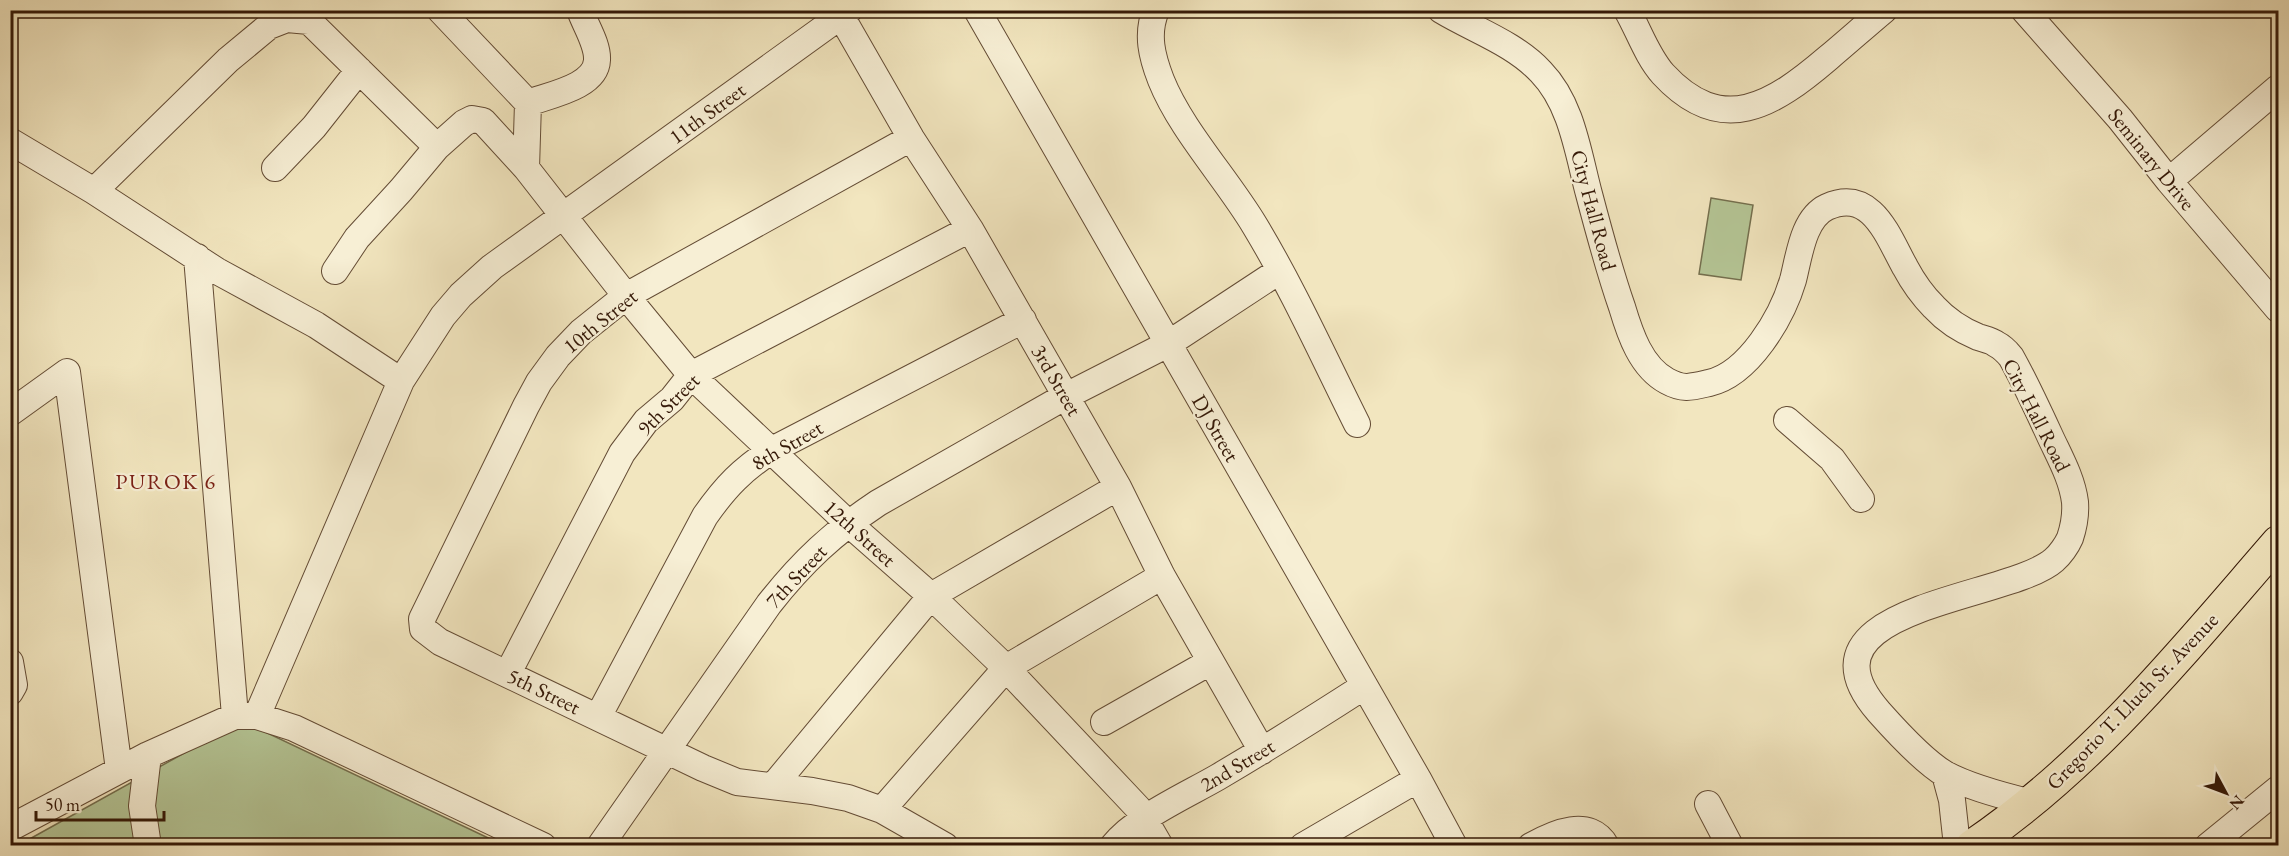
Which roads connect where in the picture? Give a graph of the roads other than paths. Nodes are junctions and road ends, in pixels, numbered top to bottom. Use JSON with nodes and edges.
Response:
{"nodes":[{"id":1,"x":580,"y":10,"type":"edge"},
{"id":2,"x":977,"y":10,"type":"edge"},
{"id":3,"x":1156,"y":10,"type":"edge"},
{"id":4,"x":1441,"y":10,"type":"edge"},
{"id":5,"x":1627,"y":10,"type":"edge"},
{"id":6,"x":1884,"y":10,"type":"edge"},
{"id":7,"x":2024,"y":10,"type":"edge"},
{"id":8,"x":845,"y":13,"type":"edge"},
{"id":9,"x":448,"y":14,"type":"edge"},
{"id":10,"x":359,"y":70,"type":"junction"},
{"id":11,"x":2278,"y":88,"type":"edge"},
{"id":12,"x":528,"y":103,"type":"junction"},
{"id":13,"x":911,"y":138,"type":"junction"},
{"id":14,"x":10,"y":141,"type":"edge"},
{"id":15,"x":437,"y":147,"type":"junction"},
{"id":16,"x":275,"y":168,"type":"dead end"},
{"id":17,"x":526,"y":168,"type":"junction"},
{"id":18,"x":2169,"y":181,"type":"junction"},
{"id":19,"x":94,"y":191,"type":"junction"},
{"id":20,"x":565,"y":216,"type":"junction"},
{"id":21,"x":970,"y":229,"type":"junction"},
{"id":22,"x":197,"y":257,"type":"junction"},
{"id":23,"x":335,"y":271,"type":"dead end"},
{"id":24,"x":1279,"y":271,"type":"junction"},
{"id":25,"x":626,"y":296,"type":"junction"},
{"id":26,"x":2278,"y":309,"type":"edge"},
{"id":27,"x":1023,"y":320,"type":"junction"},
{"id":28,"x":1168,"y":344,"type":"junction"},
{"id":29,"x":691,"y":375,"type":"junction"},
{"id":30,"x":401,"y":381,"type":"junction"},
{"id":31,"x":1066,"y":396,"type":"junction"},
{"id":32,"x":10,"y":413,"type":"edge"},
{"id":33,"x":1787,"y":420,"type":"dead end"},
{"id":34,"x":1357,"y":423,"type":"dead end"},
{"id":35,"x":772,"y":450,"type":"junction"},
{"id":36,"x":1118,"y":487,"type":"junction"},
{"id":37,"x":1862,"y":499,"type":"dead end"},
{"id":38,"x":848,"y":523,"type":"junction"},
{"id":39,"x":2278,"y":542,"type":"edge"},
{"id":40,"x":1162,"y":576,"type":"junction"},
{"id":41,"x":931,"y":596,"type":"junction"},
{"id":42,"x":423,"y":629,"type":"joint"},
{"id":43,"x":10,"y":662,"type":"edge"},
{"id":44,"x":1210,"y":662,"type":"junction"},
{"id":45,"x":1006,"y":668,"type":"junction"},
{"id":46,"x":508,"y":673,"type":"junction"},
{"id":47,"x":1364,"y":687,"type":"junction"},
{"id":48,"x":10,"y":692,"type":"edge"},
{"id":49,"x":246,"y":716,"type":"junction"},
{"id":50,"x":598,"y":717,"type":"junction"},
{"id":51,"x":1104,"y":722,"type":"dead end"},
{"id":52,"x":666,"y":751,"type":"junction"},
{"id":53,"x":1262,"y":751,"type":"junction"},
{"id":54,"x":148,"y":755,"type":"junction"},
{"id":55,"x":119,"y":770,"type":"junction"},
{"id":56,"x":1945,"y":774,"type":"junction"},
{"id":57,"x":1418,"y":779,"type":"junction"},
{"id":58,"x":774,"y":785,"type":"junction"},
{"id":59,"x":2278,"y":789,"type":"edge"},
{"id":60,"x":2032,"y":803,"type":"junction"},
{"id":61,"x":1708,"y":804,"type":"dead end"},
{"id":62,"x":882,"y":810,"type":"junction"},
{"id":63,"x":1146,"y":819,"type":"junction"},
{"id":64,"x":11,"y":828,"type":"edge"},
{"id":65,"x":2211,"y":845,"type":"edge"},
{"id":66,"x":148,"y":846,"type":"edge"},
{"id":67,"x":543,"y":846,"type":"edge"},
{"id":68,"x":600,"y":846,"type":"edge"},
{"id":69,"x":945,"y":846,"type":"edge"},
{"id":70,"x":1113,"y":846,"type":"edge"},
{"id":71,"x":1160,"y":846,"type":"edge"},
{"id":72,"x":1303,"y":846,"type":"edge"},
{"id":73,"x":1454,"y":846,"type":"edge"},
{"id":74,"x":1532,"y":846,"type":"edge"},
{"id":75,"x":1606,"y":846,"type":"edge"},
{"id":76,"x":1730,"y":846,"type":"edge"},
{"id":77,"x":1956,"y":846,"type":"edge"},
{"id":78,"x":1972,"y":846,"type":"edge"}],
"edges":[{"from":1,"to":12,"type":"street"},
{"from":2,"to":28,"type":"street","name":"DJ Street"},
{"from":3,"to":24,"type":"street"},
{"from":4,"to":56,"type":"street","name":"City Hall Road"},
{"from":5,"to":6,"type":"street"},
{"from":7,"to":18,"type":"street","name":"Seminary Drive"},
{"from":8,"to":13,"type":"street","name":"3rd Street"},
{"from":8,"to":20,"type":"street","name":"11th Street"},
{"from":9,"to":12,"type":"street"},
{"from":10,"to":15,"type":"street"},
{"from":10,"to":16,"type":"street"},
{"from":10,"to":19,"type":"street"},
{"from":11,"to":18,"type":"street"},
{"from":12,"to":17,"type":"street"},
{"from":13,"to":21,"type":"street","name":"3rd Street"},
{"from":13,"to":25,"type":"street","name":"10th Street"},
{"from":14,"to":19,"type":"street"},
{"from":15,"to":17,"type":"street","name":"12th Street"},
{"from":15,"to":23,"type":"street"},
{"from":17,"to":20,"type":"street","name":"12th Street"},
{"from":18,"to":26,"type":"street","name":"Seminary Drive"},
{"from":19,"to":22,"type":"street"},
{"from":20,"to":25,"type":"street","name":"12th Street"},
{"from":20,"to":30,"type":"street","name":"11th Street"},
{"from":21,"to":27,"type":"street","name":"3rd Street"},
{"from":21,"to":29,"type":"street","name":"9th Street"},
{"from":22,"to":30,"type":"street"},
{"from":22,"to":49,"type":"street"},
{"from":24,"to":28,"type":"street","name":"7th Street"},
{"from":24,"to":34,"type":"street"},
{"from":25,"to":29,"type":"street","name":"12th Street"},
{"from":25,"to":42,"type":"street","name":"10th Street"},
{"from":27,"to":31,"type":"street","name":"3rd Street"},
{"from":27,"to":35,"type":"street","name":"8th Street"},
{"from":28,"to":31,"type":"street","name":"7th Street"},
{"from":28,"to":47,"type":"street","name":"DJ Street"},
{"from":29,"to":35,"type":"street","name":"12th Street"},
{"from":29,"to":46,"type":"street","name":"9th Street"},
{"from":30,"to":49,"type":"street","name":"11th Street"},
{"from":31,"to":36,"type":"street","name":"3rd Street"},
{"from":31,"to":38,"type":"street","name":"7th Street"},
{"from":32,"to":55,"type":"street"},
{"from":33,"to":37,"type":"street"},
{"from":35,"to":38,"type":"street","name":"12th Street"},
{"from":35,"to":50,"type":"street","name":"8th Street"},
{"from":36,"to":40,"type":"street","name":"3rd Street"},
{"from":36,"to":41,"type":"street"},
{"from":38,"to":41,"type":"street","name":"12th Street"},
{"from":38,"to":52,"type":"street","name":"7th Street"},
{"from":39,"to":60,"type":"main road","name":"Gregorio T. Lluch Sr. Avenue"},
{"from":40,"to":44,"type":"street","name":"3rd Street"},
{"from":40,"to":45,"type":"street"},
{"from":41,"to":45,"type":"street","name":"12th Street"},
{"from":41,"to":58,"type":"street"},
{"from":42,"to":46,"type":"street","name":"5th Street"},
{"from":43,"to":48,"type":"street"},
{"from":44,"to":51,"type":"street"},
{"from":44,"to":53,"type":"street","name":"3rd Street"},
{"from":45,"to":62,"type":"street"},
{"from":45,"to":63,"type":"street","name":"12th Street"},
{"from":46,"to":50,"type":"street","name":"5th Street"},
{"from":47,"to":53,"type":"street","name":"2nd Street"},
{"from":47,"to":57,"type":"street","name":"DJ Street"},
{"from":49,"to":54,"type":"street"},
{"from":49,"to":67,"type":"street"},
{"from":50,"to":52,"type":"street","name":"5th Street"},
{"from":52,"to":58,"type":"street","name":"5th Street"},
{"from":52,"to":68,"type":"street","name":"7th Street"},
{"from":53,"to":63,"type":"street","name":"2nd Street"},
{"from":54,"to":55,"type":"street"},
{"from":54,"to":66,"type":"street"},
{"from":55,"to":64,"type":"street"},
{"from":56,"to":60,"type":"street","name":"City Hall Road"},
{"from":56,"to":77,"type":"street"},
{"from":57,"to":72,"type":"street"},
{"from":57,"to":73,"type":"street","name":"DJ Street"},
{"from":58,"to":62,"type":"street","name":"5th Street"},
{"from":59,"to":65,"type":"street"},
{"from":60,"to":78,"type":"main road","name":"Gregorio T. Lluch Sr. Avenue"},
{"from":61,"to":76,"type":"street"},
{"from":62,"to":69,"type":"street","name":"5th Street"},
{"from":63,"to":70,"type":"street","name":"2nd Street"},
{"from":63,"to":71,"type":"street","name":"12th Street"},
{"from":74,"to":75,"type":"street"}]}
